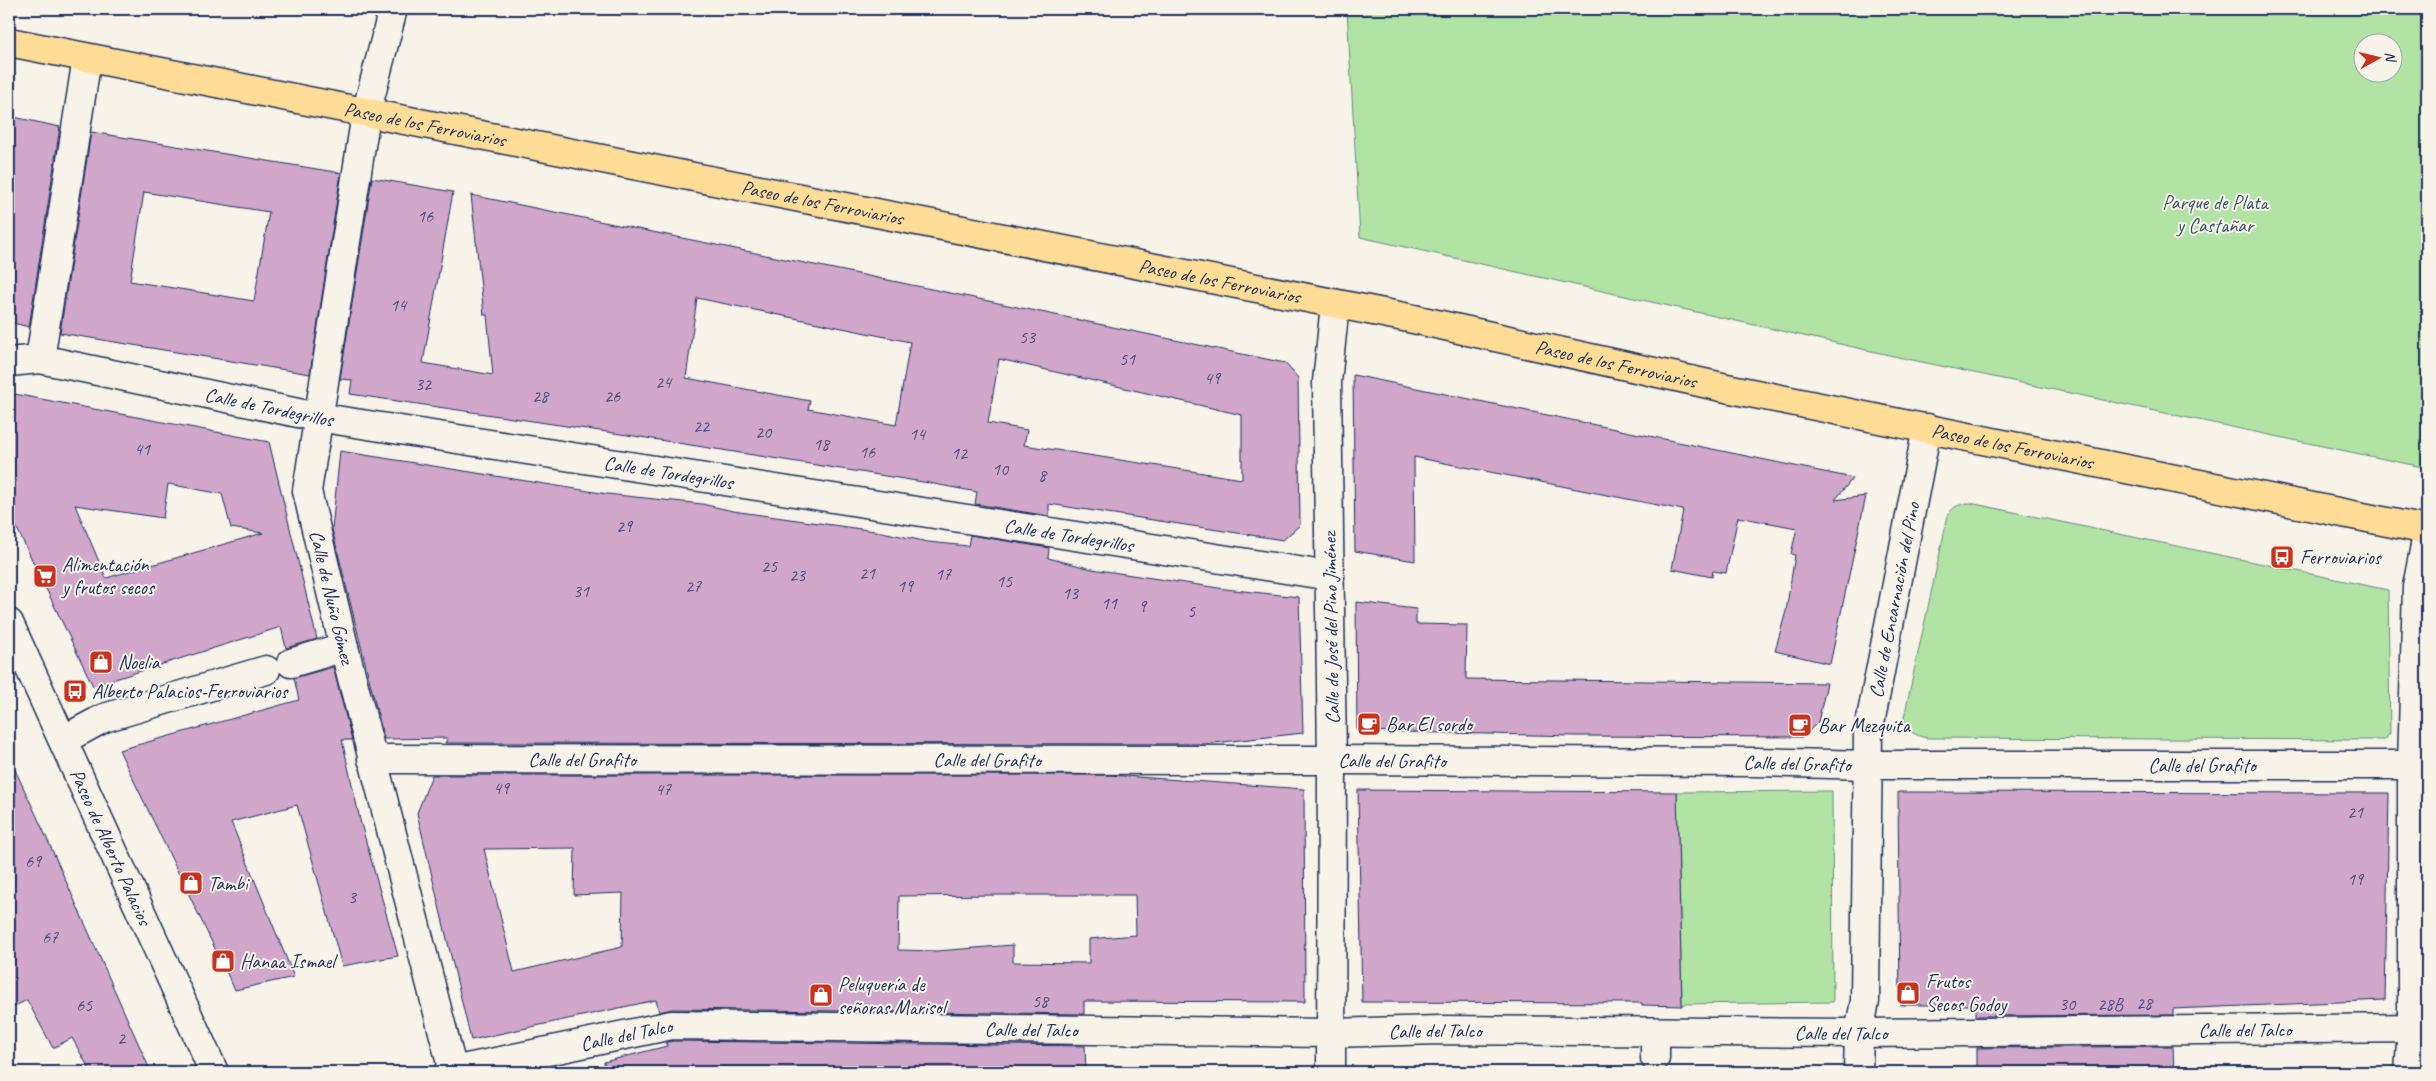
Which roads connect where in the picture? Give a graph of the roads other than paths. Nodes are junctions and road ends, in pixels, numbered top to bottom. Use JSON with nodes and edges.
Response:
{"nodes":[{"id":1,"x":392,"y":9,"type":"edge"},
{"id":2,"x":9,"y":42,"type":"edge"},
{"id":3,"x":87,"y":58,"type":"junction"},
{"id":4,"x":366,"y":114,"type":"junction"},
{"id":5,"x":1336,"y":304,"type":"junction"},
{"id":6,"x":40,"y":359,"type":"junction"},
{"id":7,"x":9,"y":362,"type":"edge"},
{"id":8,"x":317,"y":417,"type":"junction"},
{"id":9,"x":1927,"y":428,"type":"junction"},
{"id":10,"x":2427,"y":530,"type":"edge"},
{"id":11,"x":2427,"y":535,"type":"edge"},
{"id":12,"x":1330,"y":576,"type":"junction"},
{"id":13,"x":9,"y":623,"type":"edge"},
{"id":14,"x":344,"y":647,"type":"junction"},
{"id":15,"x":63,"y":740,"type":"junction"},
{"id":16,"x":372,"y":759,"type":"junction"},
{"id":17,"x":1332,"y":760,"type":"junction"},
{"id":18,"x":1867,"y":765,"type":"junction"},
{"id":19,"x":2412,"y":765,"type":"junction"},
{"id":20,"x":2420,"y":1029,"type":"edge"},
{"id":21,"x":1330,"y":1033,"type":"junction"},
{"id":22,"x":1859,"y":1033,"type":"junction"},
{"id":23,"x":214,"y":1072,"type":"edge"},
{"id":24,"x":450,"y":1072,"type":"edge"},
{"id":25,"x":1331,"y":1072,"type":"edge"},
{"id":26,"x":1858,"y":1072,"type":"edge"},
{"id":27,"x":2409,"y":1072,"type":"edge"}],
"edges":[{"from":1,"to":4,"type":"street","name":"Calle de Nuño Gómez"},
{"from":2,"to":3,"type":"main road","name":"Paseo de los Ferroviarios"},
{"from":3,"to":4,"type":"main road","name":"Paseo de los Ferroviarios"},
{"from":3,"to":6,"type":"street"},
{"from":4,"to":5,"type":"main road","name":"Paseo de los Ferroviarios"},
{"from":4,"to":8,"type":"street","name":"Calle de Nuño Gómez"},
{"from":5,"to":9,"type":"main road","name":"Paseo de los Ferroviarios"},
{"from":5,"to":12,"type":"street","name":"Calle de José del Pino Jiménez"},
{"from":6,"to":7,"type":"street","name":"Calle de Tordegrillos"},
{"from":6,"to":8,"type":"street","name":"Calle de Tordegrillos"},
{"from":8,"to":12,"type":"street","name":"Calle de Tordegrillos"},
{"from":8,"to":14,"type":"street","name":"Calle de Nuño Gómez"},
{"from":9,"to":10,"type":"main road","name":"Paseo de los Ferroviarios"},
{"from":9,"to":18,"type":"street","name":"Calle de Encarnación del Pino"},
{"from":11,"to":19,"type":"street"},
{"from":12,"to":17,"type":"street","name":"Calle de José del Pino Jiménez"},
{"from":13,"to":15,"type":"street","name":"Paseo de Alberto Palacios"},
{"from":14,"to":15,"type":"street"},
{"from":14,"to":16,"type":"street","name":"Calle de Nuño Gómez"},
{"from":15,"to":23,"type":"street","name":"Paseo de Alberto Palacios"},
{"from":16,"to":17,"type":"street","name":"Calle del Grafito"},
{"from":16,"to":24,"type":"street","name":"Calle de Nuño Gómez"},
{"from":17,"to":18,"type":"street","name":"Calle del Grafito"},
{"from":17,"to":21,"type":"street","name":"Calle de José del Pino Jiménez"},
{"from":18,"to":19,"type":"street","name":"Calle del Grafito"},
{"from":18,"to":22,"type":"street","name":"Calle de Encarnación del Pino"},
{"from":19,"to":20,"type":"street"},
{"from":20,"to":22,"type":"street","name":"Calle del Talco"},
{"from":20,"to":27,"type":"street"},
{"from":21,"to":22,"type":"street","name":"Calle del Talco"},
{"from":21,"to":24,"type":"street","name":"Calle del Talco"},
{"from":21,"to":25,"type":"street","name":"Calle de José del Pino Jiménez"},
{"from":22,"to":26,"type":"street","name":"Calle de Encarnación del Pino"}]}
